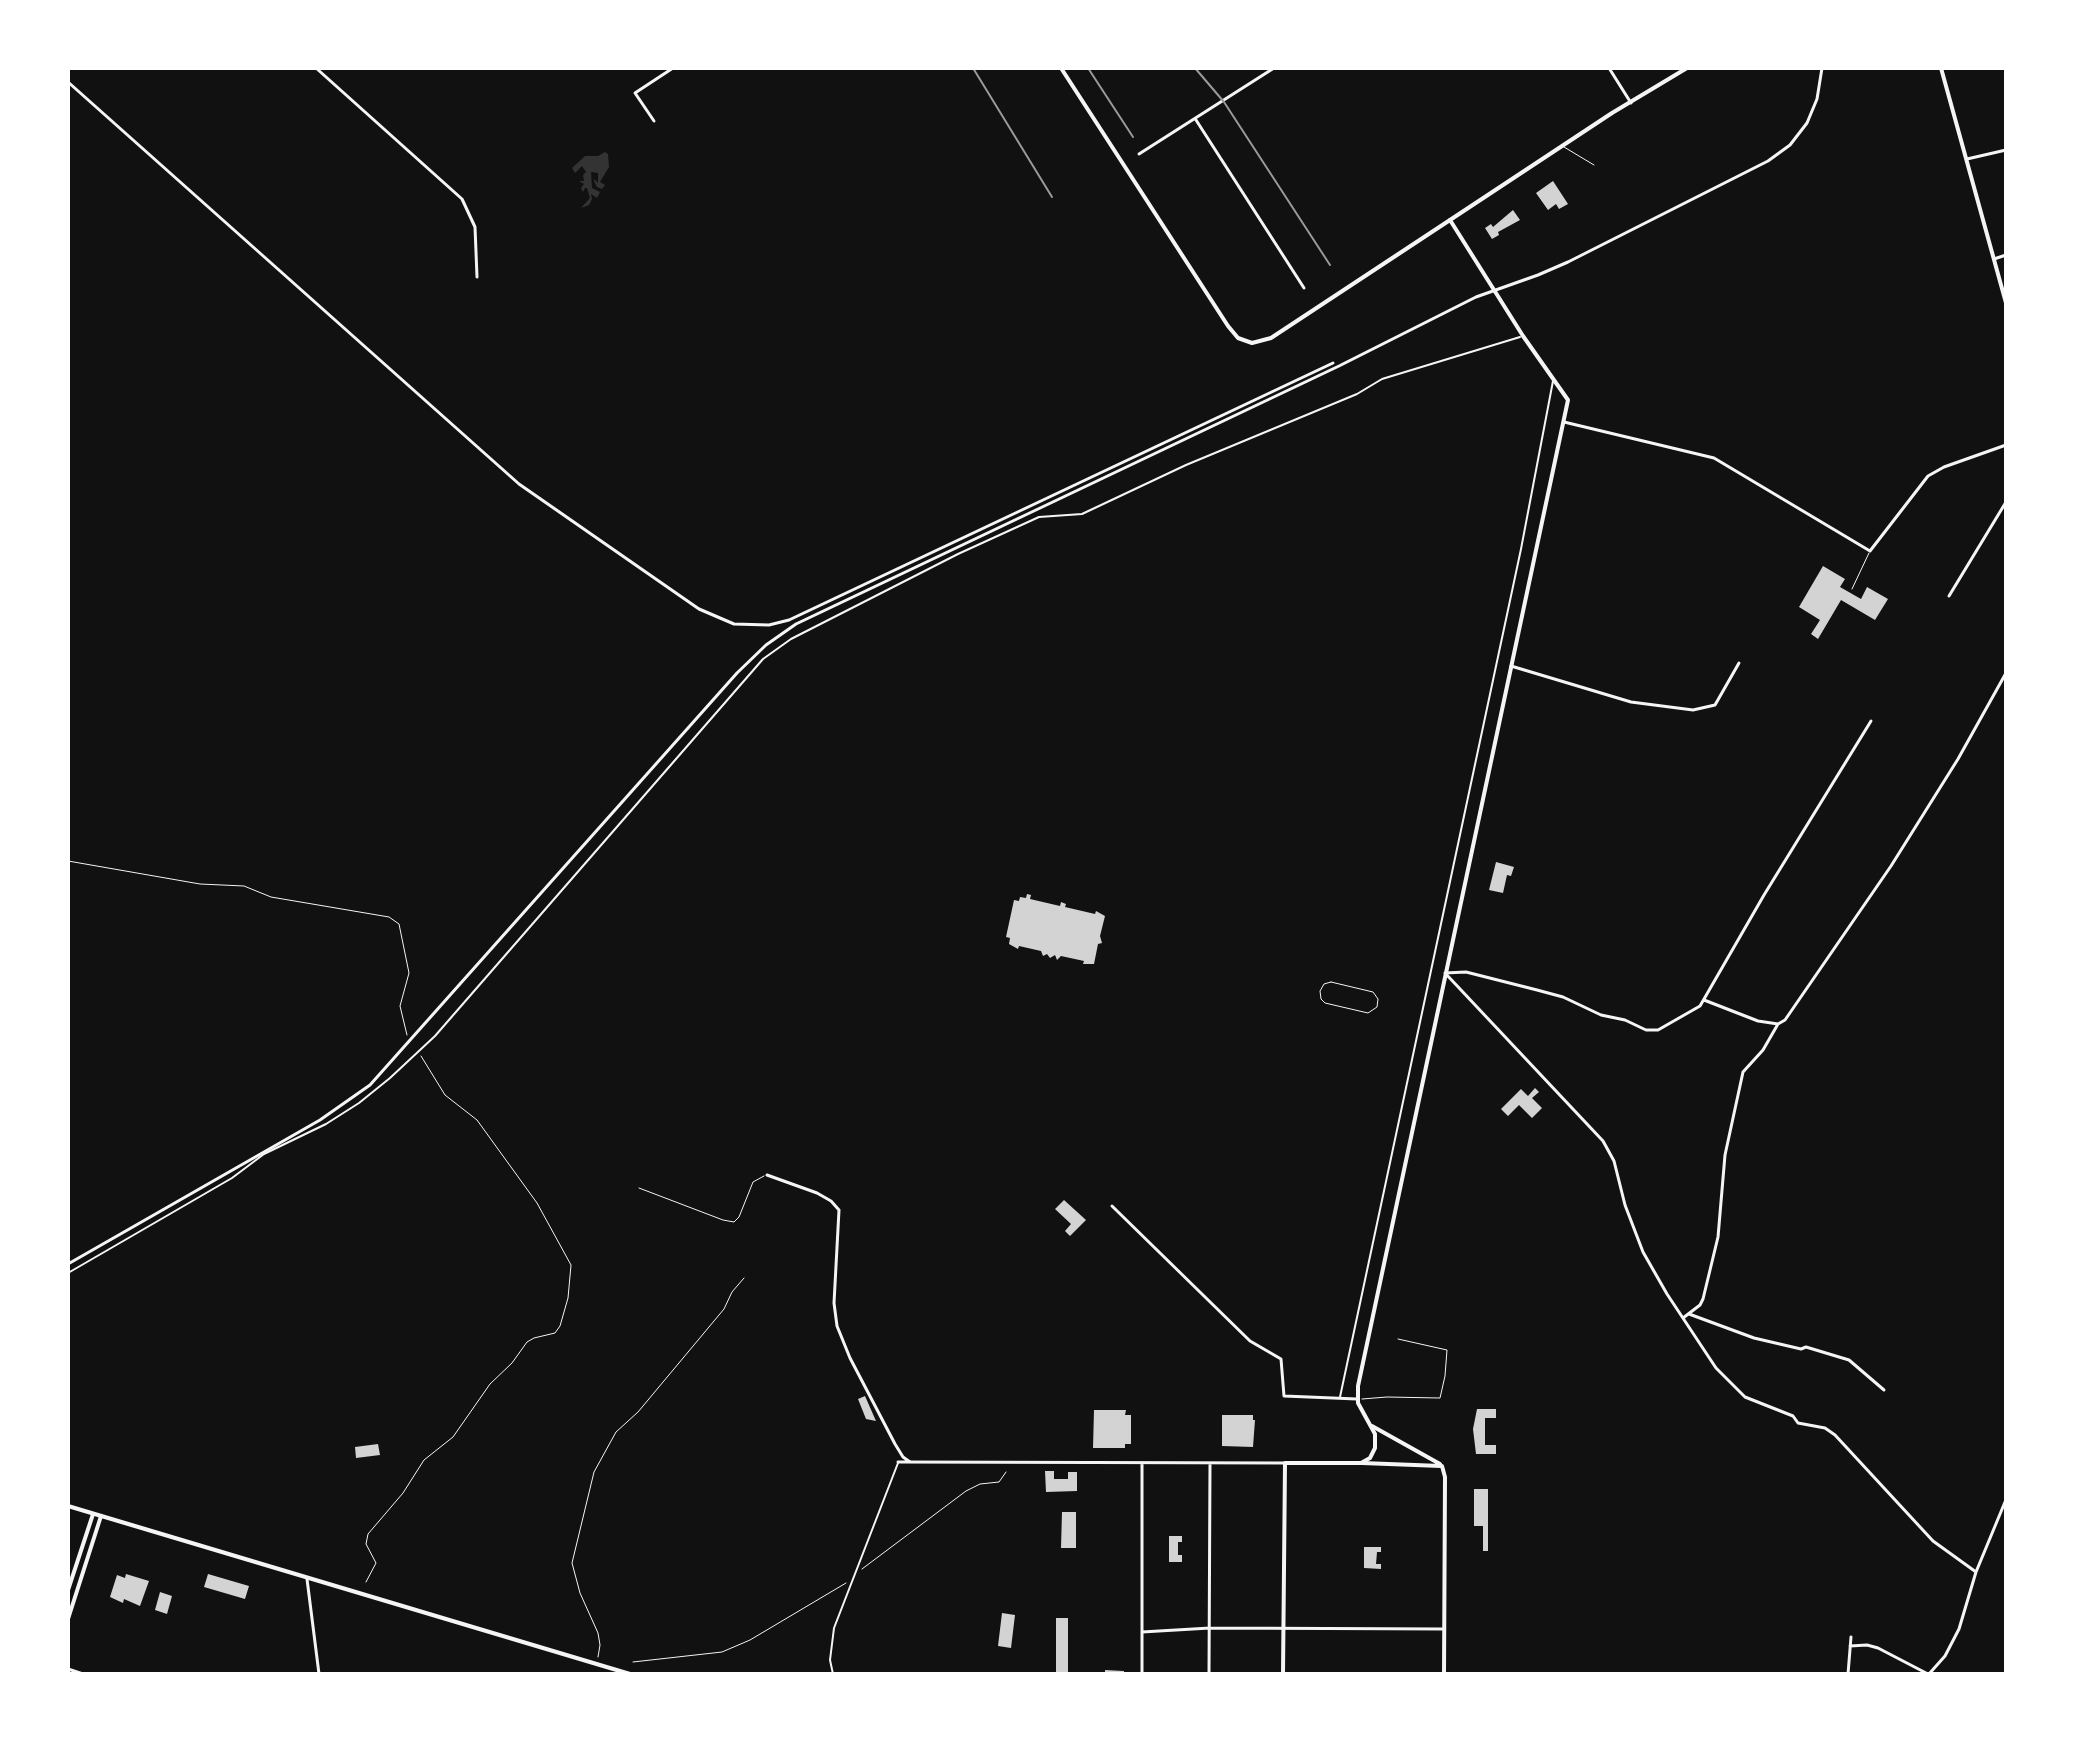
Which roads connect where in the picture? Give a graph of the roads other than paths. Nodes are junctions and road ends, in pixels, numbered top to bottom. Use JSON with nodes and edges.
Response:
{"nodes":[{"id":1,"x":316,"y":68,"type":"edge"},
{"id":2,"x":673,"y":68,"type":"edge"},
{"id":3,"x":1061,"y":68,"type":"edge"},
{"id":4,"x":1274,"y":68,"type":"edge"},
{"id":5,"x":1609,"y":68,"type":"edge"},
{"id":6,"x":1687,"y":68,"type":"edge"},
{"id":7,"x":1822,"y":68,"type":"edge"},
{"id":8,"x":1941,"y":68,"type":"edge"},
{"id":9,"x":68,"y":82,"type":"edge"},
{"id":10,"x":1631,"y":103,"type":"junction"},
{"id":11,"x":1196,"y":120,"type":"junction"},
{"id":12,"x":654,"y":121,"type":"dead end"},
{"id":13,"x":1562,"y":146,"type":"junction"},
{"id":14,"x":2006,"y":150,"type":"edge"},
{"id":15,"x":1139,"y":154,"type":"dead end"},
{"id":16,"x":1967,"y":159,"type":"junction"},
{"id":17,"x":1594,"y":165,"type":"dead end"},
{"id":18,"x":1450,"y":220,"type":"junction"},
{"id":19,"x":2006,"y":255,"type":"edge"},
{"id":20,"x":1994,"y":259,"type":"junction"},
{"id":21,"x":477,"y":277,"type":"dead end"},
{"id":22,"x":1304,"y":288,"type":"dead end"},
{"id":23,"x":2006,"y":303,"type":"edge"},
{"id":24,"x":1523,"y":336,"type":"junction"},
{"id":25,"x":1333,"y":363,"type":"dead end"},
{"id":26,"x":1554,"y":380,"type":"junction"},
{"id":27,"x":1297,"y":385,"type":"junction"},
{"id":28,"x":1244,"y":405,"type":"junction"},
{"id":29,"x":1564,"y":422,"type":"junction"},
{"id":30,"x":2006,"y":445,"type":"edge"},
{"id":31,"x":2006,"y":502,"type":"edge"},
{"id":32,"x":1870,"y":551,"type":"junction"},
{"id":33,"x":1852,"y":589,"type":"dead end"},
{"id":34,"x":1949,"y":596,"type":"dead end"},
{"id":35,"x":1739,"y":663,"type":"dead end"},
{"id":36,"x":1511,"y":666,"type":"junction"},
{"id":37,"x":2006,"y":673,"type":"edge"},
{"id":38,"x":1871,"y":721,"type":"dead end"},
{"id":39,"x":1445,"y":973,"type":"junction"},
{"id":40,"x":1377,"y":997,"type":"joint"},
{"id":41,"x":1704,"y":1000,"type":"junction"},
{"id":42,"x":1778,"y":1024,"type":"junction"},
{"id":43,"x":767,"y":1175,"type":"joint"},
{"id":44,"x":639,"y":1188,"type":"dead end"},
{"id":45,"x":1112,"y":1206,"type":"dead end"},
{"id":46,"x":68,"y":1264,"type":"edge"},
{"id":47,"x":68,"y":1273,"type":"edge"},
{"id":48,"x":1689,"y":1314,"type":"junction"},
{"id":49,"x":1683,"y":1318,"type":"junction"},
{"id":50,"x":1398,"y":1339,"type":"dead end"},
{"id":51,"x":1884,"y":1390,"type":"dead end"},
{"id":52,"x":1340,"y":1397,"type":"junction"},
{"id":53,"x":1357,"y":1399,"type":"junction"},
{"id":54,"x":1371,"y":1425,"type":"junction"},
{"id":55,"x":898,"y":1462,"type":"joint"},
{"id":56,"x":910,"y":1462,"type":"junction"},
{"id":57,"x":1142,"y":1463,"type":"junction"},
{"id":58,"x":1285,"y":1463,"type":"junction"},
{"id":59,"x":1356,"y":1463,"type":"junction"},
{"id":60,"x":1210,"y":1464,"type":"junction"},
{"id":61,"x":1442,"y":1466,"type":"junction"},
{"id":62,"x":2005,"y":1502,"type":"edge"},
{"id":63,"x":68,"y":1506,"type":"edge"},
{"id":64,"x":93,"y":1514,"type":"junction"},
{"id":65,"x":101,"y":1516,"type":"junction"},
{"id":66,"x":1976,"y":1572,"type":"junction"},
{"id":67,"x":307,"y":1579,"type":"junction"},
{"id":68,"x":68,"y":1590,"type":"edge"},
{"id":69,"x":68,"y":1619,"type":"edge"},
{"id":70,"x":1210,"y":1628,"type":"junction"},
{"id":71,"x":1284,"y":1628,"type":"junction"},
{"id":72,"x":1444,"y":1629,"type":"junction"},
{"id":73,"x":1142,"y":1632,"type":"junction"},
{"id":74,"x":1851,"y":1637,"type":"dead end"},
{"id":75,"x":1850,"y":1646,"type":"junction"},
{"id":76,"x":68,"y":1669,"type":"edge"},
{"id":77,"x":83,"y":1674,"type":"edge"},
{"id":78,"x":319,"y":1674,"type":"edge"},
{"id":79,"x":630,"y":1674,"type":"edge"},
{"id":80,"x":833,"y":1674,"type":"edge"},
{"id":81,"x":1142,"y":1674,"type":"edge"},
{"id":82,"x":1209,"y":1674,"type":"edge"},
{"id":83,"x":1283,"y":1674,"type":"edge"},
{"id":84,"x":1444,"y":1674,"type":"edge"},
{"id":85,"x":1848,"y":1674,"type":"edge"},
{"id":86,"x":1928,"y":1674,"type":"edge"}],
"edges":[{"from":1,"to":21,"type":"street"},
{"from":2,"to":12,"type":"street"},
{"from":3,"to":18,"type":"main road"},
{"from":4,"to":11,"type":"street"},
{"from":5,"to":10,"type":"street"},
{"from":6,"to":10,"type":"main road"},
{"from":7,"to":27,"type":"street"},
{"from":8,"to":16,"type":"main road"},
{"from":9,"to":28,"type":"street"},
{"from":10,"to":13,"type":"main road"},
{"from":11,"to":15,"type":"street"},
{"from":11,"to":22,"type":"street"},
{"from":13,"to":17,"type":"lane"},
{"from":13,"to":18,"type":"main road"},
{"from":14,"to":16,"type":"street"},
{"from":16,"to":20,"type":"main road"},
{"from":18,"to":24,"type":"main road"},
{"from":19,"to":20,"type":"street"},
{"from":20,"to":23,"type":"main road"},
{"from":24,"to":26,"type":"main road"},
{"from":24,"to":47,"type":"street"},
{"from":25,"to":28,"type":"street"},
{"from":26,"to":29,"type":"main road"},
{"from":26,"to":52,"type":"street"},
{"from":27,"to":28,"type":"street"},
{"from":27,"to":46,"type":"street"},
{"from":29,"to":32,"type":"street"},
{"from":29,"to":36,"type":"main road"},
{"from":30,"to":32,"type":"street"},
{"from":31,"to":34,"type":"street"},
{"from":32,"to":33,"type":"lane"},
{"from":35,"to":36,"type":"street"},
{"from":36,"to":39,"type":"main road"},
{"from":37,"to":42,"type":"street"},
{"from":38,"to":41,"type":"street"},
{"from":39,"to":41,"type":"street"},
{"from":39,"to":49,"type":"street"},
{"from":39,"to":53,"type":"main road"},
{"from":40,"to":40,"type":"lane"},
{"from":41,"to":42,"type":"street"},
{"from":42,"to":48,"type":"street"},
{"from":43,"to":44,"type":"lane"},
{"from":43,"to":56,"type":"street"},
{"from":45,"to":52,"type":"street"},
{"from":48,"to":49,"type":"street"},
{"from":48,"to":51,"type":"street"},
{"from":49,"to":66,"type":"street"},
{"from":50,"to":53,"type":"lane"},
{"from":52,"to":53,"type":"street"},
{"from":53,"to":54,"type":"main road"},
{"from":54,"to":59,"type":"main road"},
{"from":54,"to":61,"type":"main road"},
{"from":55,"to":56,"type":"street"},
{"from":55,"to":80,"type":"street"},
{"from":56,"to":57,"type":"street"},
{"from":57,"to":60,"type":"street"},
{"from":57,"to":73,"type":"street"},
{"from":58,"to":59,"type":"main road"},
{"from":58,"to":60,"type":"street"},
{"from":58,"to":71,"type":"main road"},
{"from":59,"to":61,"type":"main road"},
{"from":60,"to":70,"type":"street"},
{"from":61,"to":72,"type":"main road"},
{"from":62,"to":66,"type":"street"},
{"from":63,"to":64,"type":"main road"},
{"from":64,"to":65,"type":"main road"},
{"from":64,"to":68,"type":"main road"},
{"from":65,"to":67,"type":"main road"},
{"from":65,"to":69,"type":"main road"},
{"from":66,"to":86,"type":"street"},
{"from":67,"to":78,"type":"street"},
{"from":67,"to":79,"type":"main road"},
{"from":70,"to":71,"type":"street"},
{"from":70,"to":73,"type":"street"},
{"from":70,"to":82,"type":"street"},
{"from":71,"to":72,"type":"street"},
{"from":71,"to":83,"type":"main road"},
{"from":72,"to":84,"type":"main road"},
{"from":73,"to":81,"type":"street"},
{"from":74,"to":75,"type":"street"},
{"from":75,"to":85,"type":"street"},
{"from":75,"to":86,"type":"street"},
{"from":76,"to":77,"type":"street"}]}
